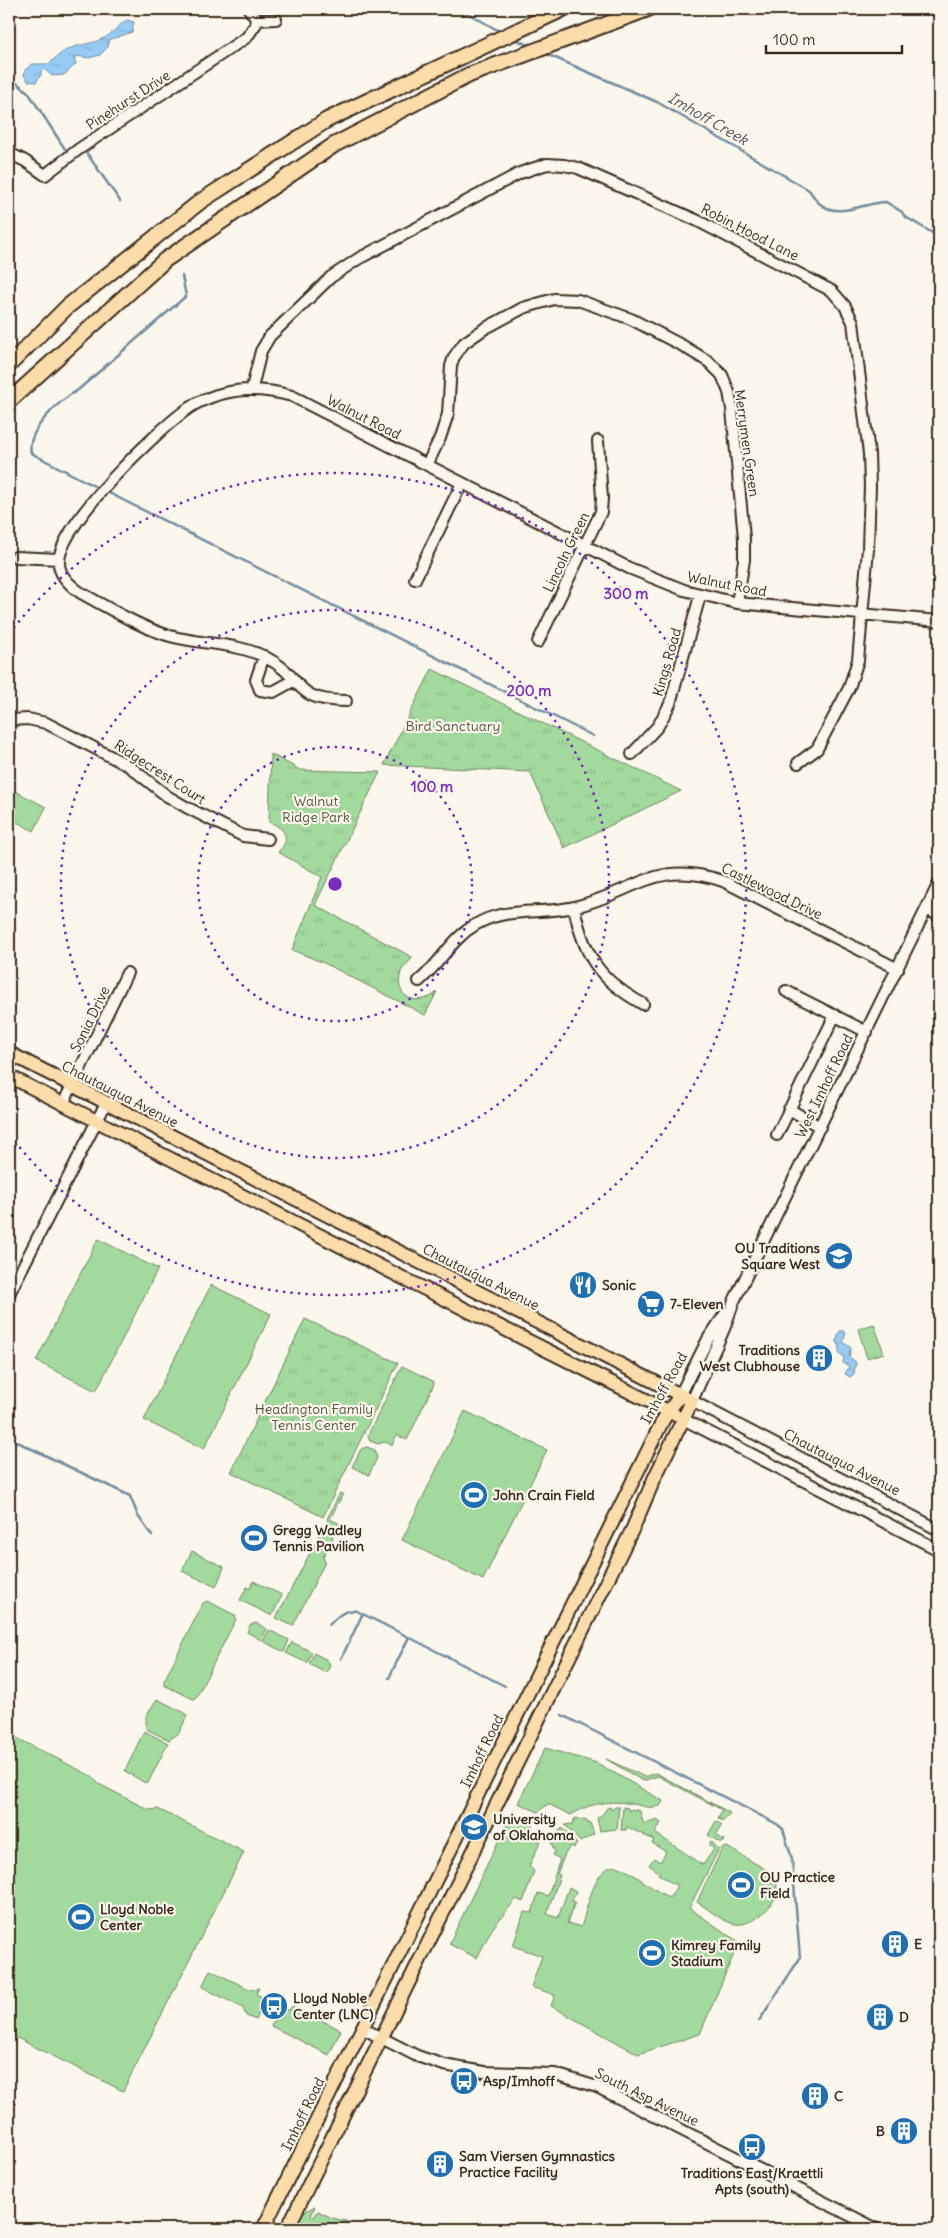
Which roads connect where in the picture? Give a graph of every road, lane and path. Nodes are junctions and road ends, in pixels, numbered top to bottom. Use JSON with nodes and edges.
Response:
{"nodes":[{"id":1,"x":250,"y":9,"type":"edge"},
{"id":2,"x":648,"y":9,"type":"edge"},
{"id":3,"x":558,"y":10,"type":"edge"},
{"id":4,"x":276,"y":19,"type":"dead end"},
{"id":5,"x":256,"y":20,"type":"junction"},
{"id":6,"x":9,"y":153,"type":"edge"},
{"id":7,"x":9,"y":365,"type":"edge"},
{"id":8,"x":252,"y":388,"type":"junction"},
{"id":9,"x":9,"y":401,"type":"edge"},
{"id":10,"x":598,"y":441,"type":"dead end"},
{"id":11,"x":427,"y":465,"type":"junction"},
{"id":12,"x":462,"y":483,"type":"junction"},
{"id":13,"x":586,"y":546,"type":"junction"},
{"id":14,"x":16,"y":557,"type":"dead end"},
{"id":15,"x":59,"y":559,"type":"junction"},
{"id":16,"x":415,"y":579,"type":"dead end"},
{"id":17,"x":700,"y":596,"type":"junction"},
{"id":18,"x":737,"y":603,"type":"junction"},
{"id":19,"x":864,"y":614,"type":"junction"},
{"id":20,"x":939,"y":621,"type":"edge"},
{"id":21,"x":538,"y":642,"type":"dead end"},
{"id":22,"x":264,"y":656,"type":"junction"},
{"id":23,"x":293,"y":681,"type":"junction"},
{"id":24,"x":346,"y":701,"type":"dead end"},
{"id":25,"x":9,"y":720,"type":"edge"},
{"id":26,"x":632,"y":754,"type":"dead end"},
{"id":27,"x":798,"y":763,"type":"dead end"},
{"id":28,"x":268,"y":839,"type":"dead end"},
{"id":29,"x":939,"y":883,"type":"edge"},
{"id":30,"x":574,"y":907,"type":"junction"},
{"id":31,"x":927,"y":908,"type":"junction"},
{"id":32,"x":939,"y":916,"type":"edge"},
{"id":33,"x":898,"y":969,"type":"junction"},
{"id":34,"x":127,"y":973,"type":"dead end"},
{"id":35,"x":419,"y":980,"type":"dead end"},
{"id":36,"x":786,"y":991,"type":"dead end"},
{"id":37,"x":643,"y":1004,"type":"dead end"},
{"id":38,"x":835,"y":1015,"type":"junction"},
{"id":39,"x":867,"y":1032,"type":"junction"},
{"id":40,"x":9,"y":1053,"type":"edge"},
{"id":41,"x":9,"y":1076,"type":"edge"},
{"id":42,"x":73,"y":1086,"type":"junction"},
{"id":43,"x":106,"y":1103,"type":"junction"},
{"id":44,"x":63,"y":1104,"type":"junction"},
{"id":45,"x":789,"y":1109,"type":"junction"},
{"id":46,"x":97,"y":1121,"type":"junction"},
{"id":47,"x":820,"y":1127,"type":"junction"},
{"id":48,"x":777,"y":1134,"type":"dead end"},
{"id":49,"x":9,"y":1294,"type":"edge"},
{"id":50,"x":734,"y":1301,"type":"junction"},
{"id":51,"x":680,"y":1395,"type":"junction"},
{"id":52,"x":692,"y":1401,"type":"junction"},
{"id":53,"x":669,"y":1411,"type":"junction"},
{"id":54,"x":683,"y":1419,"type":"junction"},
{"id":55,"x":939,"y":1530,"type":"edge"},
{"id":56,"x":939,"y":1550,"type":"edge"},
{"id":57,"x":362,"y":2028,"type":"junction"},
{"id":58,"x":382,"y":2038,"type":"junction"},
{"id":59,"x":263,"y":2229,"type":"edge"},
{"id":60,"x":287,"y":2229,"type":"edge"},
{"id":61,"x":877,"y":2229,"type":"edge"}],
"edges":[{"from":1,"to":5,"type":"street"},
{"from":2,"to":9,"type":"highway"},
{"from":3,"to":7,"type":"highway"},
{"from":4,"to":5,"type":"street"},
{"from":5,"to":6,"type":"street","name":"Pinehurst Drive"},
{"from":8,"to":11,"type":"street","name":"Walnut Road"},
{"from":8,"to":15,"type":"street","name":"Walnut Road"},
{"from":8,"to":19,"type":"street","name":"Robin Hood Lane"},
{"from":10,"to":13,"type":"street","name":"Lincoln Green"},
{"from":11,"to":12,"type":"street","name":"Walnut Road"},
{"from":11,"to":18,"type":"street","name":"Merrymen Green"},
{"from":12,"to":13,"type":"street","name":"Walnut Road"},
{"from":12,"to":16,"type":"street"},
{"from":13,"to":17,"type":"street","name":"Walnut Road"},
{"from":13,"to":21,"type":"street","name":"Lincoln Green"},
{"from":14,"to":15,"type":"street"},
{"from":15,"to":22,"type":"street"},
{"from":17,"to":18,"type":"street","name":"Walnut Road"},
{"from":17,"to":26,"type":"street","name":"Kings Road"},
{"from":18,"to":19,"type":"street","name":"Walnut Road"},
{"from":19,"to":20,"type":"street","name":"Walnut Road"},
{"from":19,"to":27,"type":"street","name":"Robin Hood Lane"},
{"from":22,"to":23,"type":"street"},
{"from":22,"to":23,"type":"street"},
{"from":23,"to":24,"type":"street"},
{"from":25,"to":28,"type":"street","name":"Ridgecrest Court"},
{"from":29,"to":31,"type":"street","name":"West Imhoff Road"},
{"from":30,"to":33,"type":"street","name":"Castlewood Drive"},
{"from":30,"to":35,"type":"street","name":"Castlewood Drive"},
{"from":30,"to":37,"type":"street"},
{"from":31,"to":32,"type":"street"},
{"from":31,"to":33,"type":"street","name":"West Imhoff Road"},
{"from":33,"to":39,"type":"street","name":"West Imhoff Road"},
{"from":34,"to":42,"type":"street","name":"Sonia Drive"},
{"from":36,"to":38,"type":"street"},
{"from":38,"to":39,"type":"street"},
{"from":38,"to":45,"type":"street"},
{"from":39,"to":47,"type":"street","name":"West Imhoff Road"},
{"from":40,"to":42,"type":"main road","name":"Chautauqua Avenue"},
{"from":41,"to":44,"type":"main road"},
{"from":42,"to":43,"type":"main road","name":"Chautauqua Avenue"},
{"from":42,"to":44,"type":"street","name":"Sonia Drive"},
{"from":43,"to":46,"type":"street"},
{"from":43,"to":51,"type":"main road","name":"Chautauqua Avenue"},
{"from":44,"to":46,"type":"main road"},
{"from":45,"to":47,"type":"street"},
{"from":45,"to":48,"type":"street"},
{"from":46,"to":49,"type":"street"},
{"from":46,"to":53,"type":"main road"},
{"from":47,"to":50,"type":"street","name":"West Imhoff Road"},
{"from":50,"to":51,"type":"street","name":"Imhoff Road"},
{"from":50,"to":52,"type":"street","name":"Imhoff Road"},
{"from":51,"to":52,"type":"main road","name":"Chautauqua Avenue"},
{"from":51,"to":53,"type":"main road","name":"Imhoff Road"},
{"from":52,"to":54,"type":"main road","name":"Imhoff Road"},
{"from":52,"to":55,"type":"street","name":"Chautauqua Avenue"},
{"from":53,"to":54,"type":"main road"},
{"from":53,"to":57,"type":"main road","name":"Imhoff Road"},
{"from":54,"to":56,"type":"street"},
{"from":54,"to":58,"type":"main road","name":"Imhoff Road"},
{"from":57,"to":58,"type":"street","name":"South Asp Avenue"},
{"from":57,"to":59,"type":"main road","name":"Imhoff Road"},
{"from":58,"to":60,"type":"main road","name":"Imhoff Road"},
{"from":58,"to":61,"type":"street","name":"South Asp Avenue"}]}
